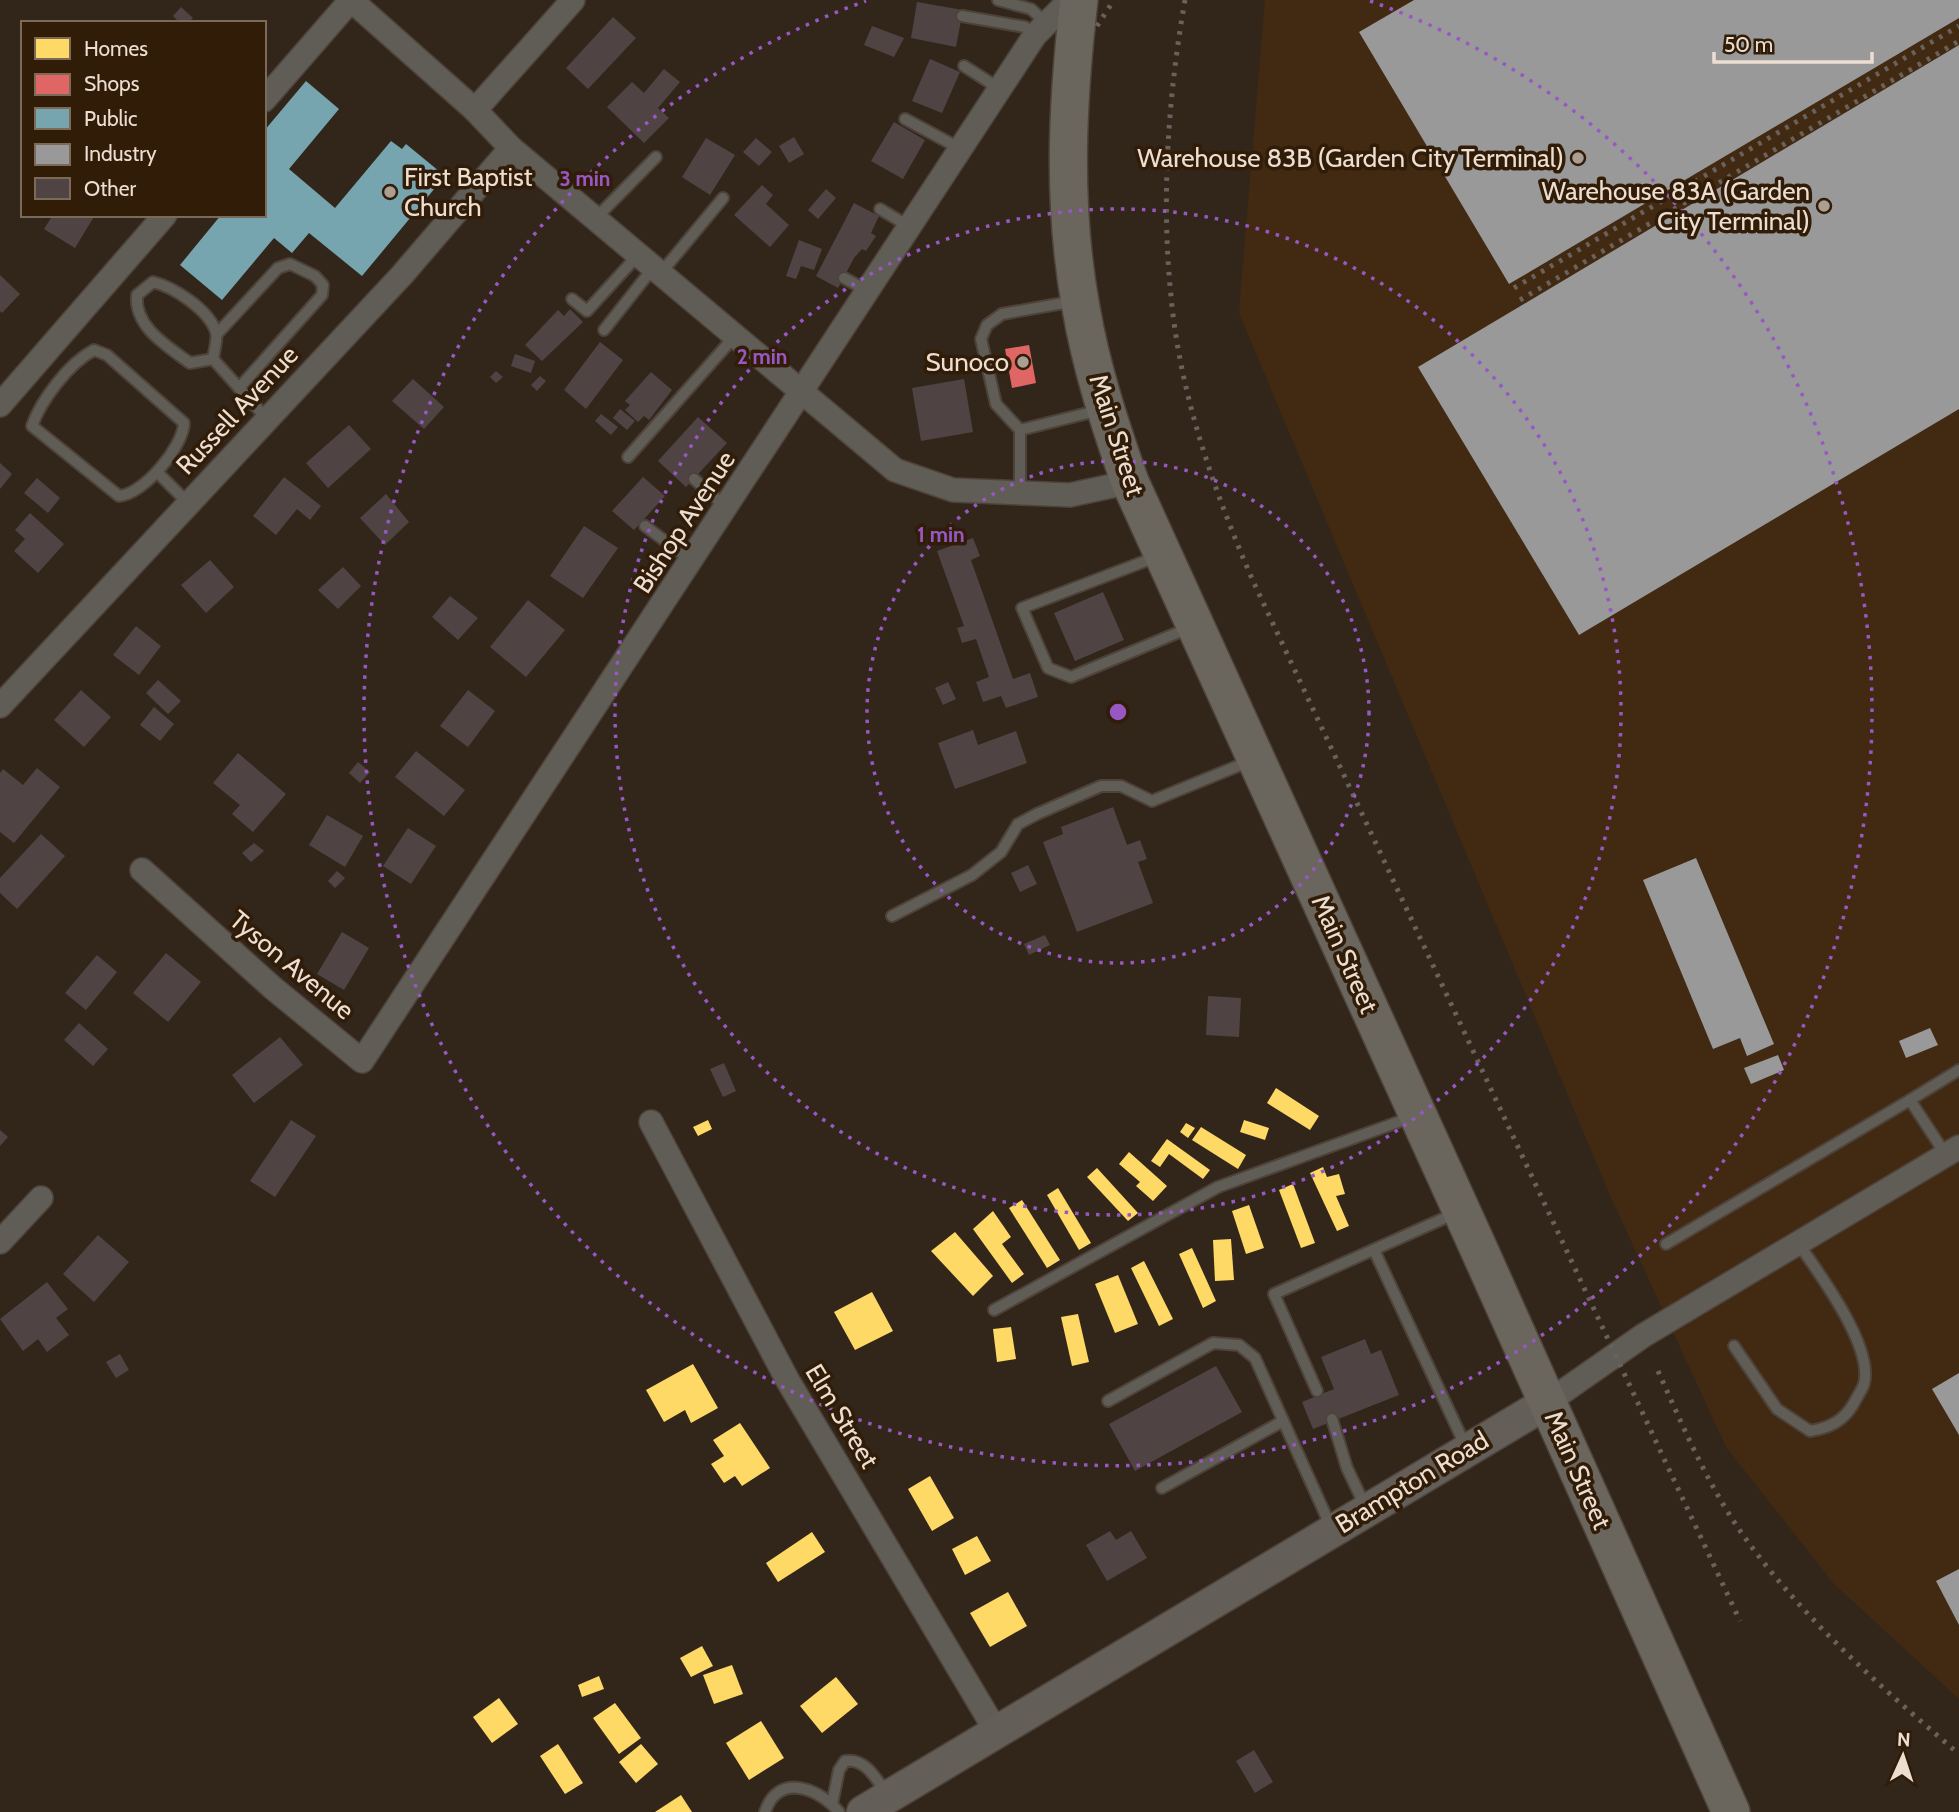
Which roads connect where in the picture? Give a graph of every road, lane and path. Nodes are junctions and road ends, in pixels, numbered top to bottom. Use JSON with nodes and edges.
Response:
{"nodes":[{"id":1,"x":351,"y":0,"type":"edge"},
{"id":2,"x":573,"y":0,"type":"edge"},
{"id":3,"x":998,"y":0,"type":"edge"},
{"id":4,"x":1056,"y":13,"type":"edge"},
{"id":5,"x":962,"y":16,"type":"dead end"},
{"id":6,"x":964,"y":66,"type":"dead end"},
{"id":7,"x":1000,"y":89,"type":"junction"},
{"id":8,"x":266,"y":98,"type":"edge"},
{"id":9,"x":475,"y":110,"type":"junction"},
{"id":10,"x":905,"y":119,"type":"dead end"},
{"id":11,"x":511,"y":148,"type":"junction"},
{"id":12,"x":961,"y":149,"type":"junction"},
{"id":13,"x":656,"y":157,"type":"dead end"},
{"id":14,"x":723,"y":198,"type":"dead end"},
{"id":15,"x":880,"y":209,"type":"dead end"},
{"id":16,"x":163,"y":217,"type":"edge"},
{"id":17,"x":595,"y":219,"type":"junction"},
{"id":18,"x":910,"y":227,"type":"junction"},
{"id":19,"x":650,"y":266,"type":"junction"},
{"id":20,"x":844,"y":278,"type":"dead end"},
{"id":21,"x":869,"y":291,"type":"junction"},
{"id":22,"x":572,"y":299,"type":"dead end"},
{"id":23,"x":1080,"y":300,"type":"junction"},
{"id":24,"x":604,"y":330,"type":"dead end"},
{"id":25,"x":217,"y":334,"type":"junction"},
{"id":26,"x":734,"y":337,"type":"junction"},
{"id":27,"x":213,"y":359,"type":"junction"},
{"id":28,"x":239,"y":388,"type":"junction"},
{"id":29,"x":801,"y":394,"type":"junction"},
{"id":30,"x":0,"y":405,"type":"edge"},
{"id":31,"x":1106,"y":408,"type":"junction"},
{"id":32,"x":267,"y":419,"type":"junction"},
{"id":33,"x":1020,"y":430,"type":"junction"},
{"id":34,"x":628,"y":457,"type":"dead end"},
{"id":35,"x":157,"y":472,"type":"junction"},
{"id":36,"x":694,"y":479,"type":"dead end"},
{"id":37,"x":1130,"y":482,"type":"junction"},
{"id":38,"x":1020,"y":492,"type":"junction"},
{"id":39,"x":188,"y":503,"type":"junction"},
{"id":40,"x":726,"y":508,"type":"junction"},
{"id":41,"x":645,"y":526,"type":"dead end"},
{"id":42,"x":1163,"y":554,"type":"junction"},
{"id":43,"x":691,"y":561,"type":"junction"},
{"id":44,"x":1195,"y":626,"type":"junction"},
{"id":45,"x":0,"y":706,"type":"edge"},
{"id":46,"x":1256,"y":759,"type":"junction"},
{"id":47,"x":142,"y":870,"type":"dead end"},
{"id":48,"x":891,"y":916,"type":"dead end"},
{"id":49,"x":362,"y":1061,"type":"joint"},
{"id":50,"x":1959,"y":1070,"type":"edge"},
{"id":51,"x":1910,"y":1100,"type":"junction"},
{"id":52,"x":1418,"y":1115,"type":"junction"},
{"id":53,"x":651,"y":1122,"type":"dead end"},
{"id":54,"x":1953,"y":1151,"type":"edge"},
{"id":55,"x":41,"y":1198,"type":"dead end"},
{"id":56,"x":1462,"y":1211,"type":"junction"},
{"id":57,"x":0,"y":1242,"type":"edge"},
{"id":58,"x":1798,"y":1243,"type":"junction"},
{"id":59,"x":1666,"y":1244,"type":"dead end"},
{"id":60,"x":1374,"y":1250,"type":"junction"},
{"id":61,"x":994,"y":1310,"type":"dead end"},
{"id":62,"x":1734,"y":1346,"type":"dead end"},
{"id":63,"x":1317,"y":1391,"type":"dead end"},
{"id":64,"x":1108,"y":1401,"type":"dead end"},
{"id":65,"x":1548,"y":1402,"type":"junction"},
{"id":66,"x":1332,"y":1419,"type":"dead end"},
{"id":67,"x":1283,"y":1421,"type":"junction"},
{"id":68,"x":1467,"y":1449,"type":"junction"},
{"id":69,"x":1162,"y":1488,"type":"dead end"},
{"id":70,"x":1367,"y":1509,"type":"junction"},
{"id":71,"x":1332,"y":1530,"type":"junction"},
{"id":72,"x":996,"y":1731,"type":"junction"},
{"id":73,"x":875,"y":1804,"type":"edge"},
{"id":74,"x":835,"y":1808,"type":"edge"},
{"id":75,"x":765,"y":1812,"type":"edge"},
{"id":76,"x":1731,"y":1812,"type":"edge"}],
"edges":[{"from":1,"to":8,"type":"street"},
{"from":1,"to":9,"type":"street"},
{"from":2,"to":9,"type":"street"},
{"from":3,"to":4,"type":"lane"},
{"from":4,"to":5,"type":"lane"},
{"from":4,"to":7,"type":"street","name":"Bishop Avenue"},
{"from":4,"to":23,"type":"main road","name":"Main Street"},
{"from":6,"to":7,"type":"lane"},
{"from":7,"to":12,"type":"street","name":"Bishop Avenue"},
{"from":9,"to":11,"type":"street"},
{"from":10,"to":12,"type":"lane"},
{"from":11,"to":17,"type":"street"},
{"from":11,"to":32,"type":"street","name":"Russell Avenue"},
{"from":12,"to":18,"type":"street","name":"Bishop Avenue"},
{"from":13,"to":17,"type":"lane"},
{"from":14,"to":19,"type":"lane"},
{"from":15,"to":18,"type":"lane"},
{"from":16,"to":30,"type":"street"},
{"from":17,"to":19,"type":"street"},
{"from":18,"to":21,"type":"street","name":"Bishop Avenue"},
{"from":19,"to":22,"type":"lane"},
{"from":19,"to":24,"type":"lane"},
{"from":19,"to":26,"type":"street"},
{"from":20,"to":21,"type":"lane"},
{"from":21,"to":29,"type":"street","name":"Bishop Avenue"},
{"from":23,"to":31,"type":"main road","name":"Main Street"},
{"from":23,"to":33,"type":"lane"},
{"from":25,"to":27,"type":"lane"},
{"from":25,"to":27,"type":"lane"},
{"from":25,"to":28,"type":"lane"},
{"from":26,"to":29,"type":"street"},
{"from":26,"to":34,"type":"lane"},
{"from":27,"to":28,"type":"lane"},
{"from":28,"to":32,"type":"lane"},
{"from":29,"to":38,"type":"street"},
{"from":29,"to":40,"type":"street","name":"Bishop Avenue"},
{"from":31,"to":33,"type":"lane"},
{"from":31,"to":37,"type":"main road","name":"Main Street"},
{"from":32,"to":39,"type":"street","name":"Russell Avenue"},
{"from":33,"to":38,"type":"lane"},
{"from":35,"to":35,"type":"lane"},
{"from":35,"to":39,"type":"lane"},
{"from":36,"to":40,"type":"lane"},
{"from":37,"to":38,"type":"street"},
{"from":37,"to":42,"type":"main road","name":"Main Street"},
{"from":39,"to":45,"type":"street","name":"Russell Avenue"},
{"from":40,"to":43,"type":"street","name":"Bishop Avenue"},
{"from":41,"to":43,"type":"lane"},
{"from":42,"to":44,"type":"main road","name":"Main Street"},
{"from":42,"to":44,"type":"lane"},
{"from":43,"to":49,"type":"street","name":"Bishop Avenue"},
{"from":44,"to":46,"type":"main road","name":"Main Street"},
{"from":46,"to":48,"type":"lane"},
{"from":46,"to":52,"type":"main road","name":"Main Street"},
{"from":47,"to":49,"type":"street","name":"Tyson Avenue"},
{"from":50,"to":51,"type":"lane"},
{"from":51,"to":54,"type":"lane"},
{"from":51,"to":59,"type":"lane"},
{"from":52,"to":56,"type":"main road","name":"Main Street"},
{"from":52,"to":61,"type":"lane"},
{"from":53,"to":72,"type":"street","name":"Elm Street"},
{"from":54,"to":58,"type":"street","name":"Brampton Road"},
{"from":55,"to":57,"type":"street"},
{"from":56,"to":60,"type":"lane"},
{"from":56,"to":65,"type":"main road","name":"Main Street"},
{"from":58,"to":62,"type":"lane"},
{"from":58,"to":65,"type":"street","name":"Brampton Road"},
{"from":60,"to":63,"type":"lane"},
{"from":60,"to":68,"type":"lane"},
{"from":64,"to":67,"type":"lane"},
{"from":65,"to":68,"type":"main road","name":"Brampton Road"},
{"from":65,"to":76,"type":"main road","name":"Main Street"},
{"from":66,"to":70,"type":"lane"},
{"from":67,"to":69,"type":"lane"},
{"from":67,"to":71,"type":"lane"},
{"from":68,"to":70,"type":"main road","name":"Brampton Road"},
{"from":70,"to":71,"type":"main road","name":"Brampton Road"},
{"from":71,"to":72,"type":"main road","name":"Brampton Road"},
{"from":72,"to":73,"type":"main road","name":"Brampton Road"},
{"from":73,"to":74,"type":"lane"},
{"from":74,"to":75,"type":"lane"}]}
